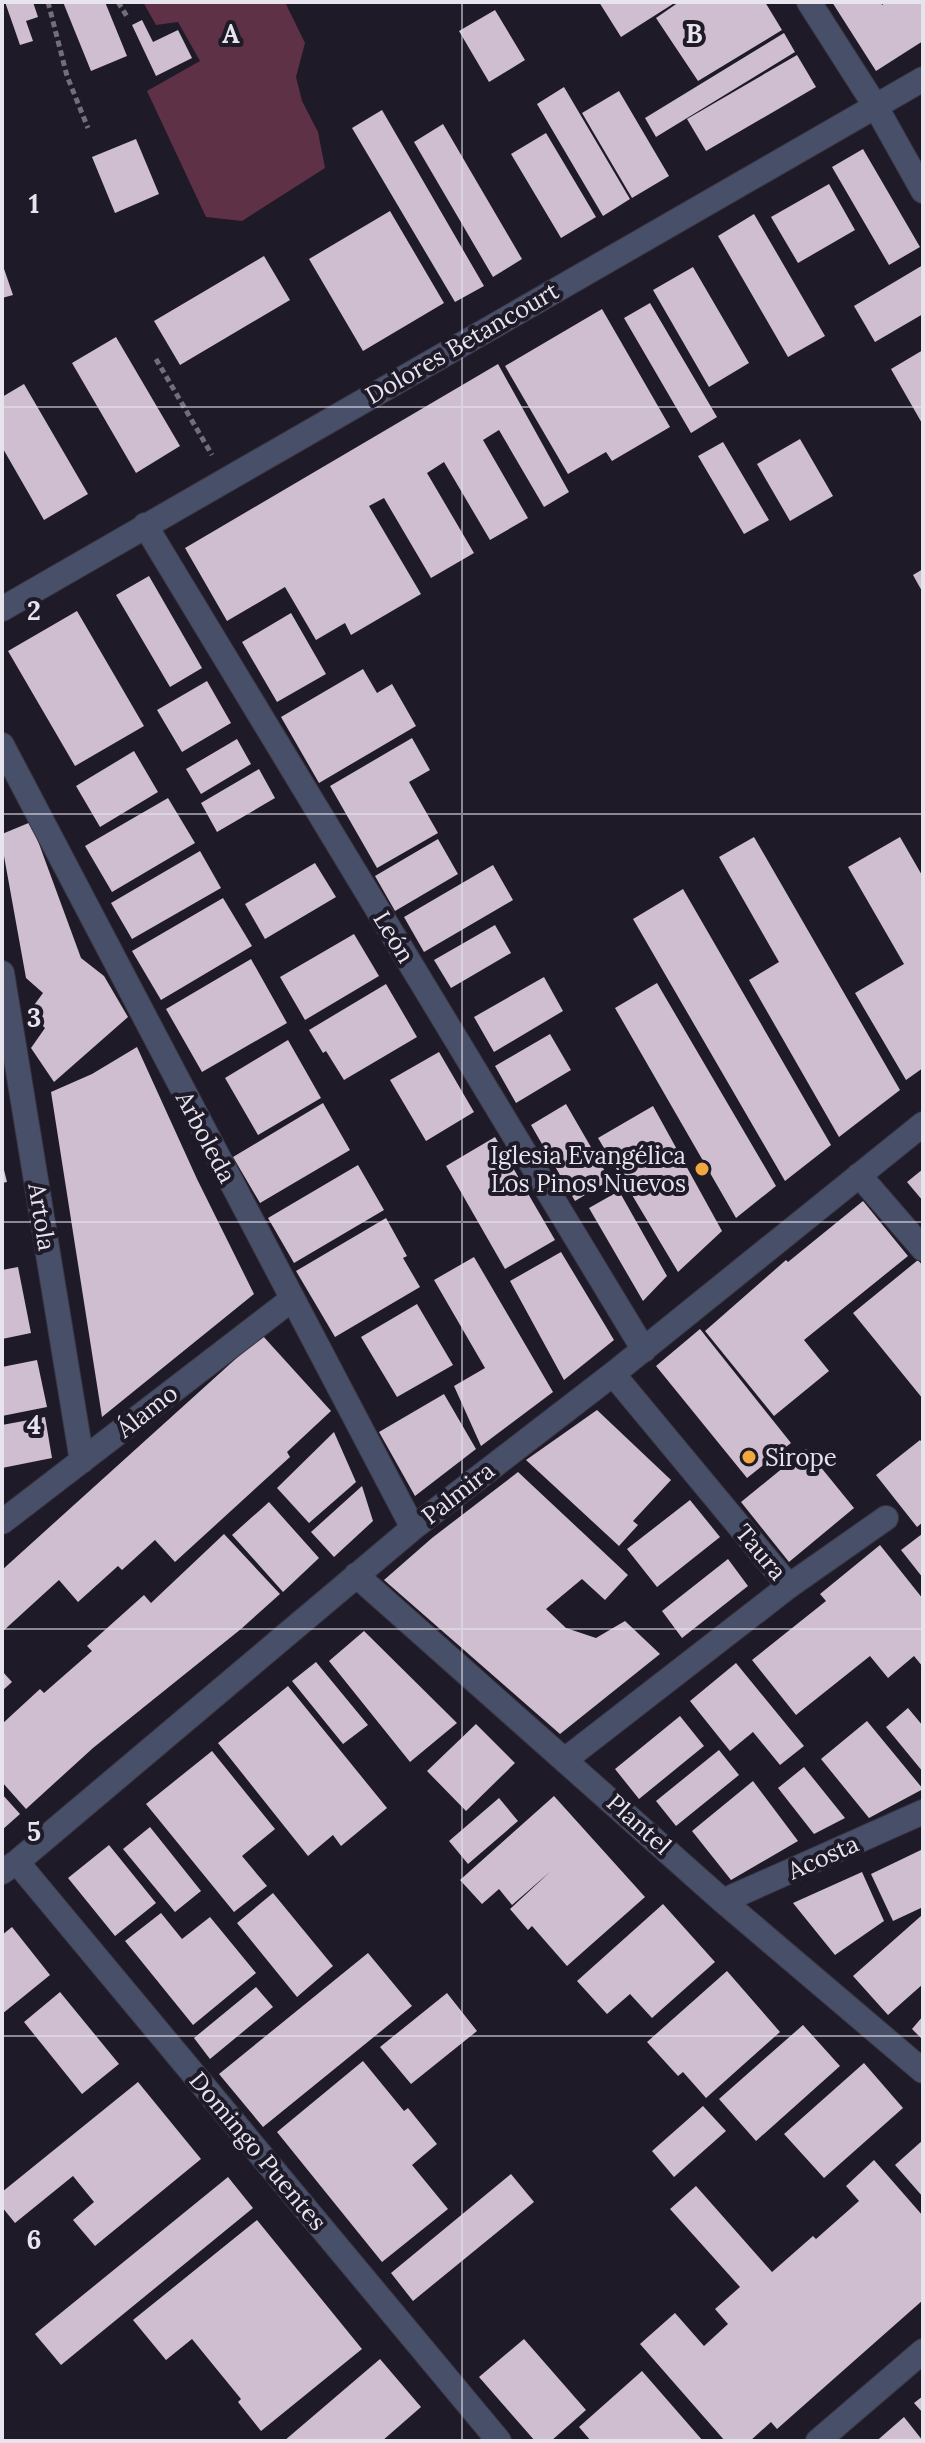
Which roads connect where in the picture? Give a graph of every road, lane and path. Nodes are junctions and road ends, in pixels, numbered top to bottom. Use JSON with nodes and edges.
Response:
{"nodes":[{"id":1,"x":48,"y":2,"type":"edge"},
{"id":2,"x":118,"y":2,"type":"edge"},
{"id":3,"x":809,"y":2,"type":"edge"},
{"id":4,"x":128,"y":18,"type":"dead end"},
{"id":5,"x":923,"y":79,"type":"edge"},
{"id":6,"x":876,"y":107,"type":"junction"},
{"id":7,"x":88,"y":128,"type":"dead end"},
{"id":8,"x":923,"y":191,"type":"edge"},
{"id":9,"x":156,"y":359,"type":"dead end"},
{"id":10,"x":213,"y":457,"type":"dead end"},
{"id":11,"x":145,"y":525,"type":"junction"},
{"id":12,"x":2,"y":609,"type":"edge"},
{"id":13,"x":2,"y":745,"type":"edge"},
{"id":14,"x":2,"y":973,"type":"edge"},
{"id":15,"x":923,"y":1124,"type":"edge"},
{"id":16,"x":859,"y":1175,"type":"junction"},
{"id":17,"x":923,"y":1249,"type":"edge"},
{"id":18,"x":291,"y":1300,"type":"junction"},
{"id":19,"x":644,"y":1350,"type":"junction"},
{"id":20,"x":613,"y":1374,"type":"junction"},
{"id":21,"x":82,"y":1461,"type":"junction"},
{"id":22,"x":886,"y":1518,"type":"dead end"},
{"id":23,"x":2,"y":1522,"type":"edge"},
{"id":24,"x":413,"y":1528,"type":"junction"},
{"id":25,"x":356,"y":1575,"type":"junction"},
{"id":26,"x":789,"y":1586,"type":"junction"},
{"id":27,"x":566,"y":1759,"type":"junction"},
{"id":28,"x":923,"y":1812,"type":"edge"},
{"id":29,"x":10,"y":1867,"type":"edge"},
{"id":30,"x":723,"y":1901,"type":"junction"},
{"id":31,"x":923,"y":2071,"type":"edge"},
{"id":32,"x":923,"y":2351,"type":"edge"},
{"id":33,"x":499,"y":2441,"type":"edge"},
{"id":34,"x":818,"y":2441,"type":"edge"}],
"edges":[{"from":1,"to":7,"type":"path"},
{"from":2,"to":4,"type":"path"},
{"from":3,"to":6,"type":"street"},
{"from":5,"to":6,"type":"street","name":"Dolores Betancourt"},
{"from":6,"to":8,"type":"street"},
{"from":6,"to":11,"type":"street","name":"Dolores Betancourt"},
{"from":9,"to":10,"type":"path"},
{"from":11,"to":12,"type":"street","name":"Dolores Betancourt"},
{"from":11,"to":19,"type":"street","name":"León"},
{"from":13,"to":18,"type":"street","name":"Arboleda"},
{"from":14,"to":21,"type":"street","name":"Artola"},
{"from":15,"to":16,"type":"street","name":"Palmira"},
{"from":16,"to":17,"type":"street"},
{"from":16,"to":19,"type":"street","name":"Palmira"},
{"from":18,"to":21,"type":"street","name":"Álamo"},
{"from":18,"to":24,"type":"street","name":"Arboleda"},
{"from":19,"to":20,"type":"street","name":"Palmira"},
{"from":20,"to":24,"type":"street","name":"Palmira"},
{"from":20,"to":26,"type":"street","name":"Taura"},
{"from":21,"to":23,"type":"street","name":"Álamo"},
{"from":22,"to":26,"type":"street"},
{"from":24,"to":25,"type":"street","name":"Palmira"},
{"from":25,"to":27,"type":"street","name":"Plantel"},
{"from":25,"to":29,"type":"street","name":"Palmira"},
{"from":26,"to":27,"type":"street","name":"Taura"},
{"from":27,"to":30,"type":"street","name":"Plantel"},
{"from":28,"to":30,"type":"street","name":"Acosta"},
{"from":29,"to":33,"type":"street","name":"Domingo Puentes"},
{"from":30,"to":31,"type":"street","name":"Plantel"},
{"from":32,"to":34,"type":"street"}]}
